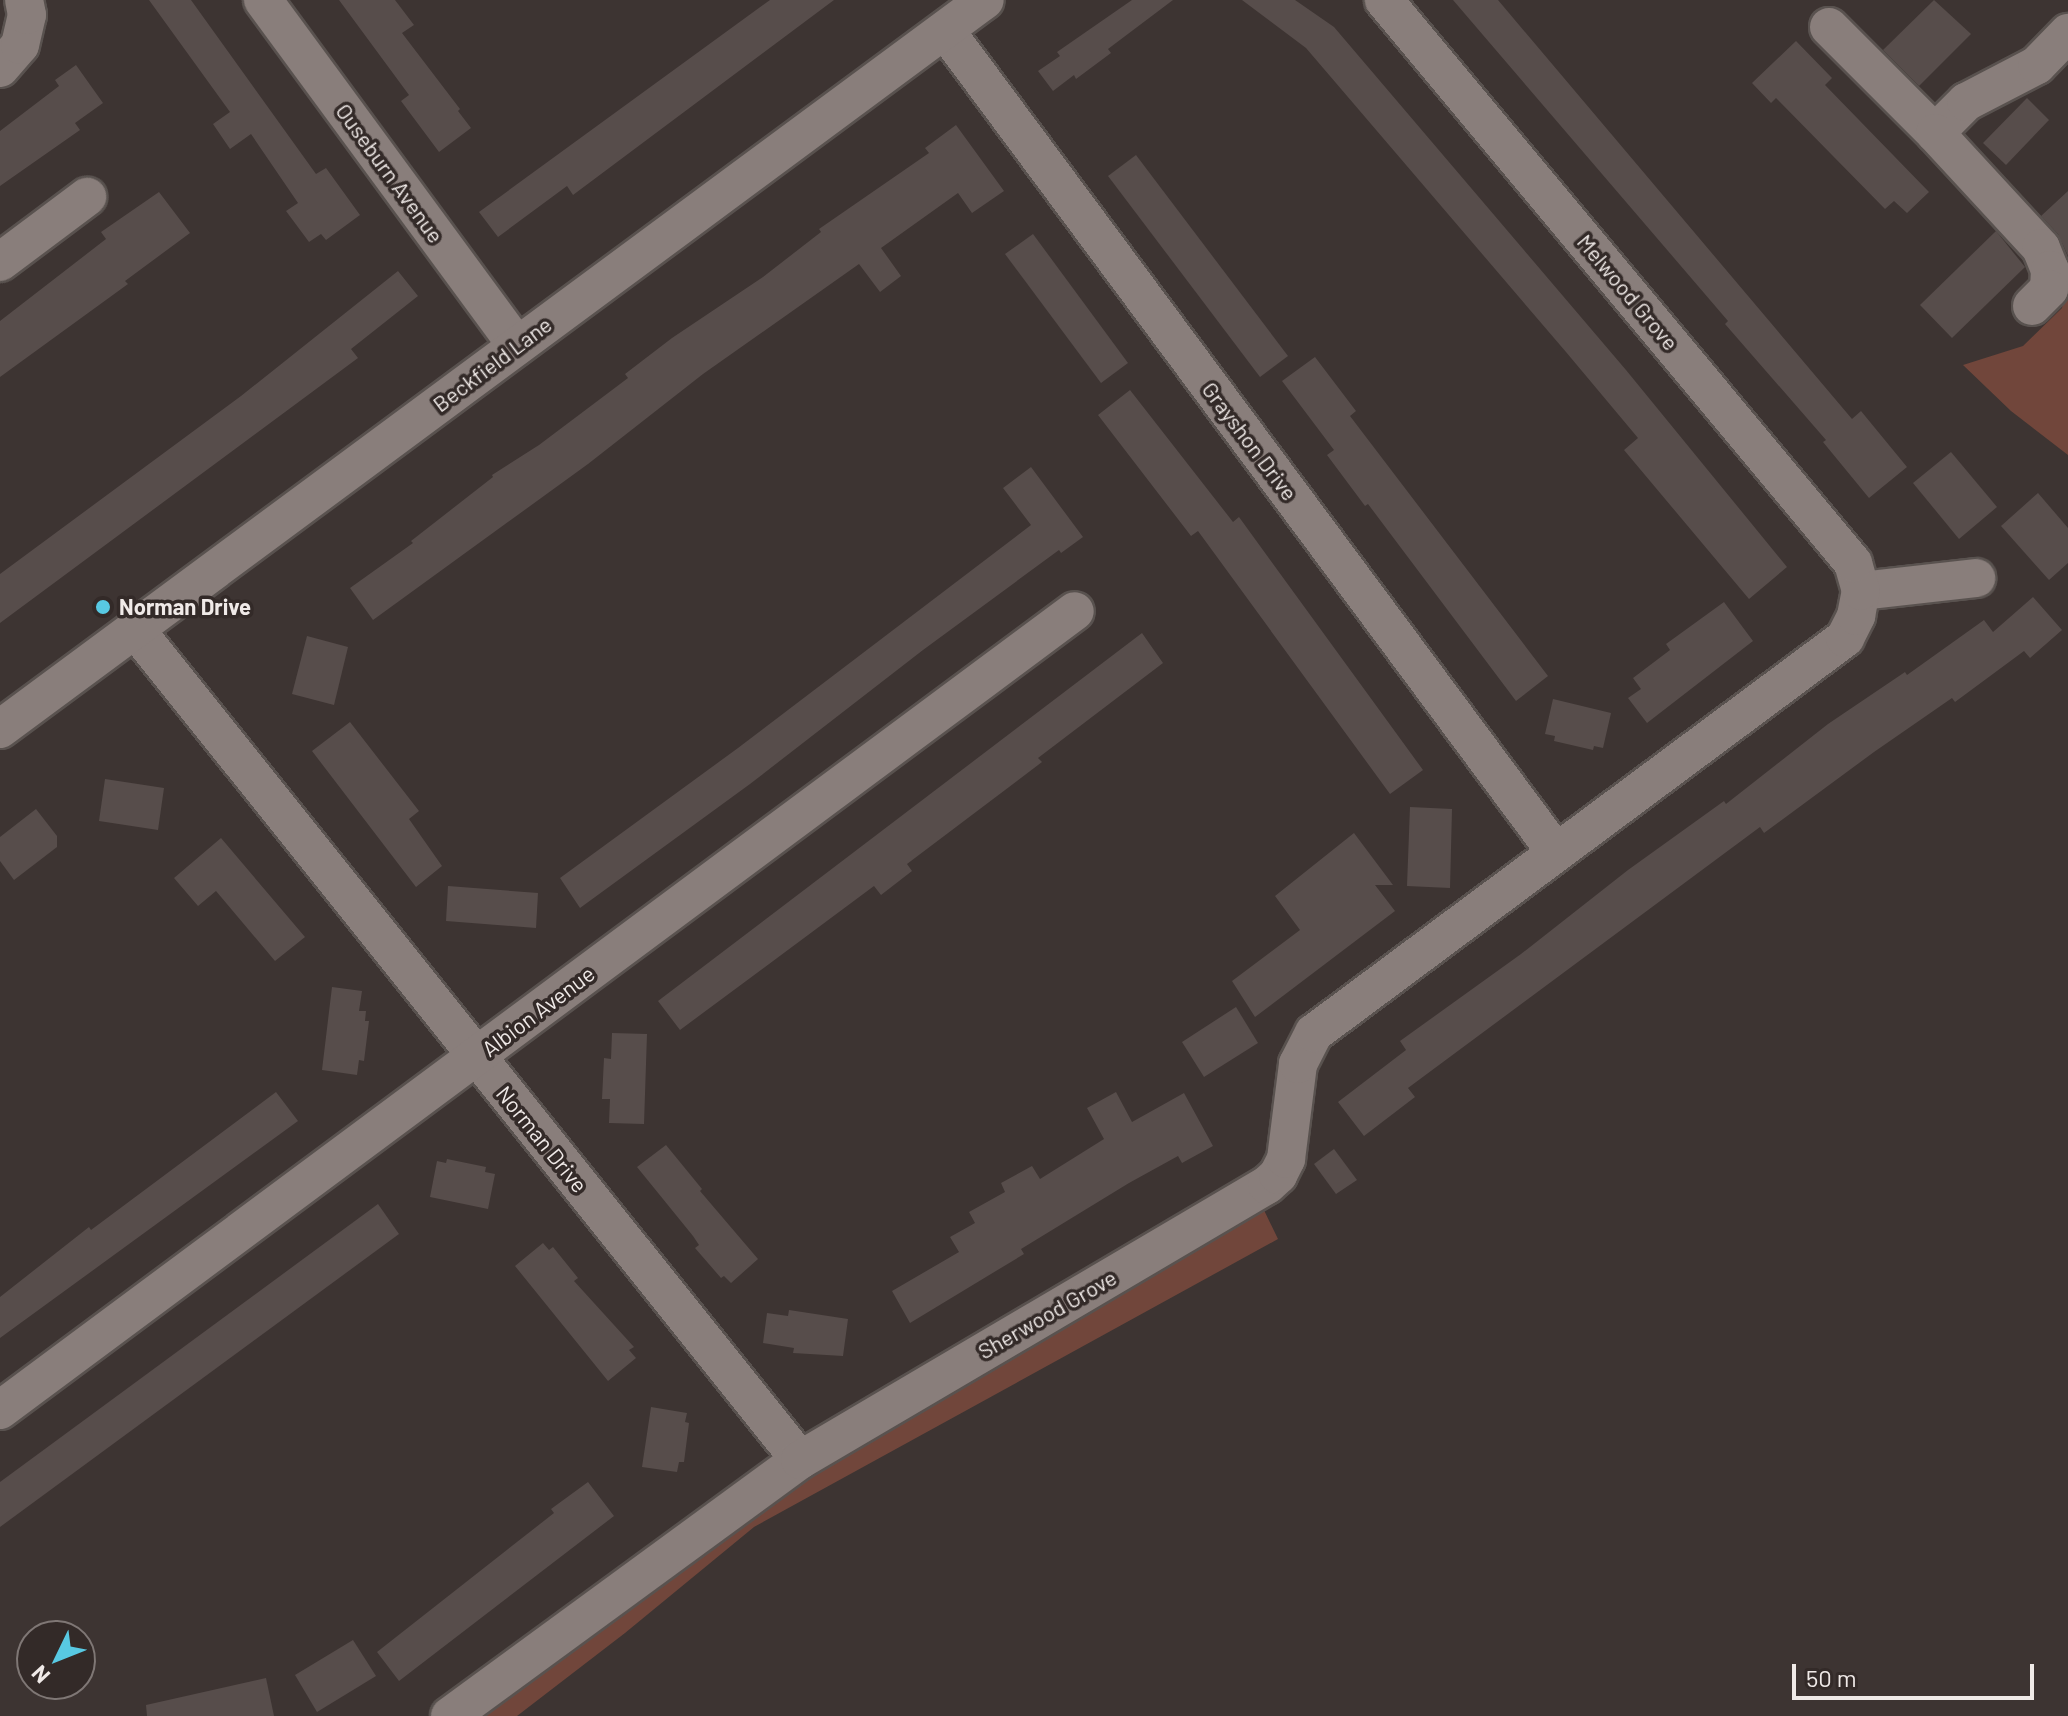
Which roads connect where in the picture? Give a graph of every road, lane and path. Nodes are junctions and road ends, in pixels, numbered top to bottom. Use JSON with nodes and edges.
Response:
{"nodes":[{"id":1,"x":24,"y":0,"type":"edge"},
{"id":2,"x":263,"y":0,"type":"edge"},
{"id":3,"x":985,"y":0,"type":"edge"},
{"id":4,"x":1384,"y":0,"type":"edge"},
{"id":5,"x":1829,"y":27,"type":"dead end"},
{"id":6,"x":945,"y":30,"type":"junction"},
{"id":7,"x":2068,"y":33,"type":"edge"},
{"id":8,"x":0,"y":68,"type":"edge"},
{"id":9,"x":1935,"y":133,"type":"junction"},
{"id":10,"x":87,"y":197,"type":"dead end"},
{"id":11,"x":4,"y":250,"type":"edge"},
{"id":12,"x":2032,"y":306,"type":"dead end"},
{"id":13,"x":517,"y":346,"type":"junction"},
{"id":14,"x":1976,"y":578,"type":"dead end"},
{"id":15,"x":1861,"y":591,"type":"junction"},
{"id":16,"x":1075,"y":611,"type":"dead end"},
{"id":17,"x":135,"y":629,"type":"junction"},
{"id":18,"x":0,"y":729,"type":"edge"},
{"id":19,"x":1555,"y":851,"type":"junction"},
{"id":20,"x":477,"y":1057,"type":"junction"},
{"id":21,"x":0,"y":1410,"type":"edge"},
{"id":22,"x":800,"y":1460,"type":"junction"},
{"id":23,"x":450,"y":1716,"type":"edge"}],
"edges":[{"from":1,"to":8,"type":"street"},
{"from":2,"to":13,"type":"street","name":"Ouseburn Avenue"},
{"from":3,"to":6,"type":"street","name":"Beckfield Lane"},
{"from":4,"to":15,"type":"street","name":"Melwood Grove"},
{"from":5,"to":9,"type":"street"},
{"from":6,"to":13,"type":"street","name":"Beckfield Lane"},
{"from":6,"to":19,"type":"street","name":"Grayshon Drive"},
{"from":7,"to":9,"type":"street"},
{"from":9,"to":12,"type":"street"},
{"from":10,"to":11,"type":"street"},
{"from":13,"to":17,"type":"street","name":"Beckfield Lane"},
{"from":14,"to":15,"type":"street"},
{"from":15,"to":19,"type":"street"},
{"from":16,"to":20,"type":"street","name":"Albion Avenue"},
{"from":17,"to":18,"type":"street","name":"Beckfield Lane"},
{"from":17,"to":20,"type":"street","name":"Norman Drive"},
{"from":19,"to":22,"type":"street","name":"Sherwood Grove"},
{"from":20,"to":21,"type":"street","name":"Albion Avenue"},
{"from":20,"to":22,"type":"street","name":"Norman Drive"},
{"from":22,"to":23,"type":"street","name":"Sherwood Grove"}]}
